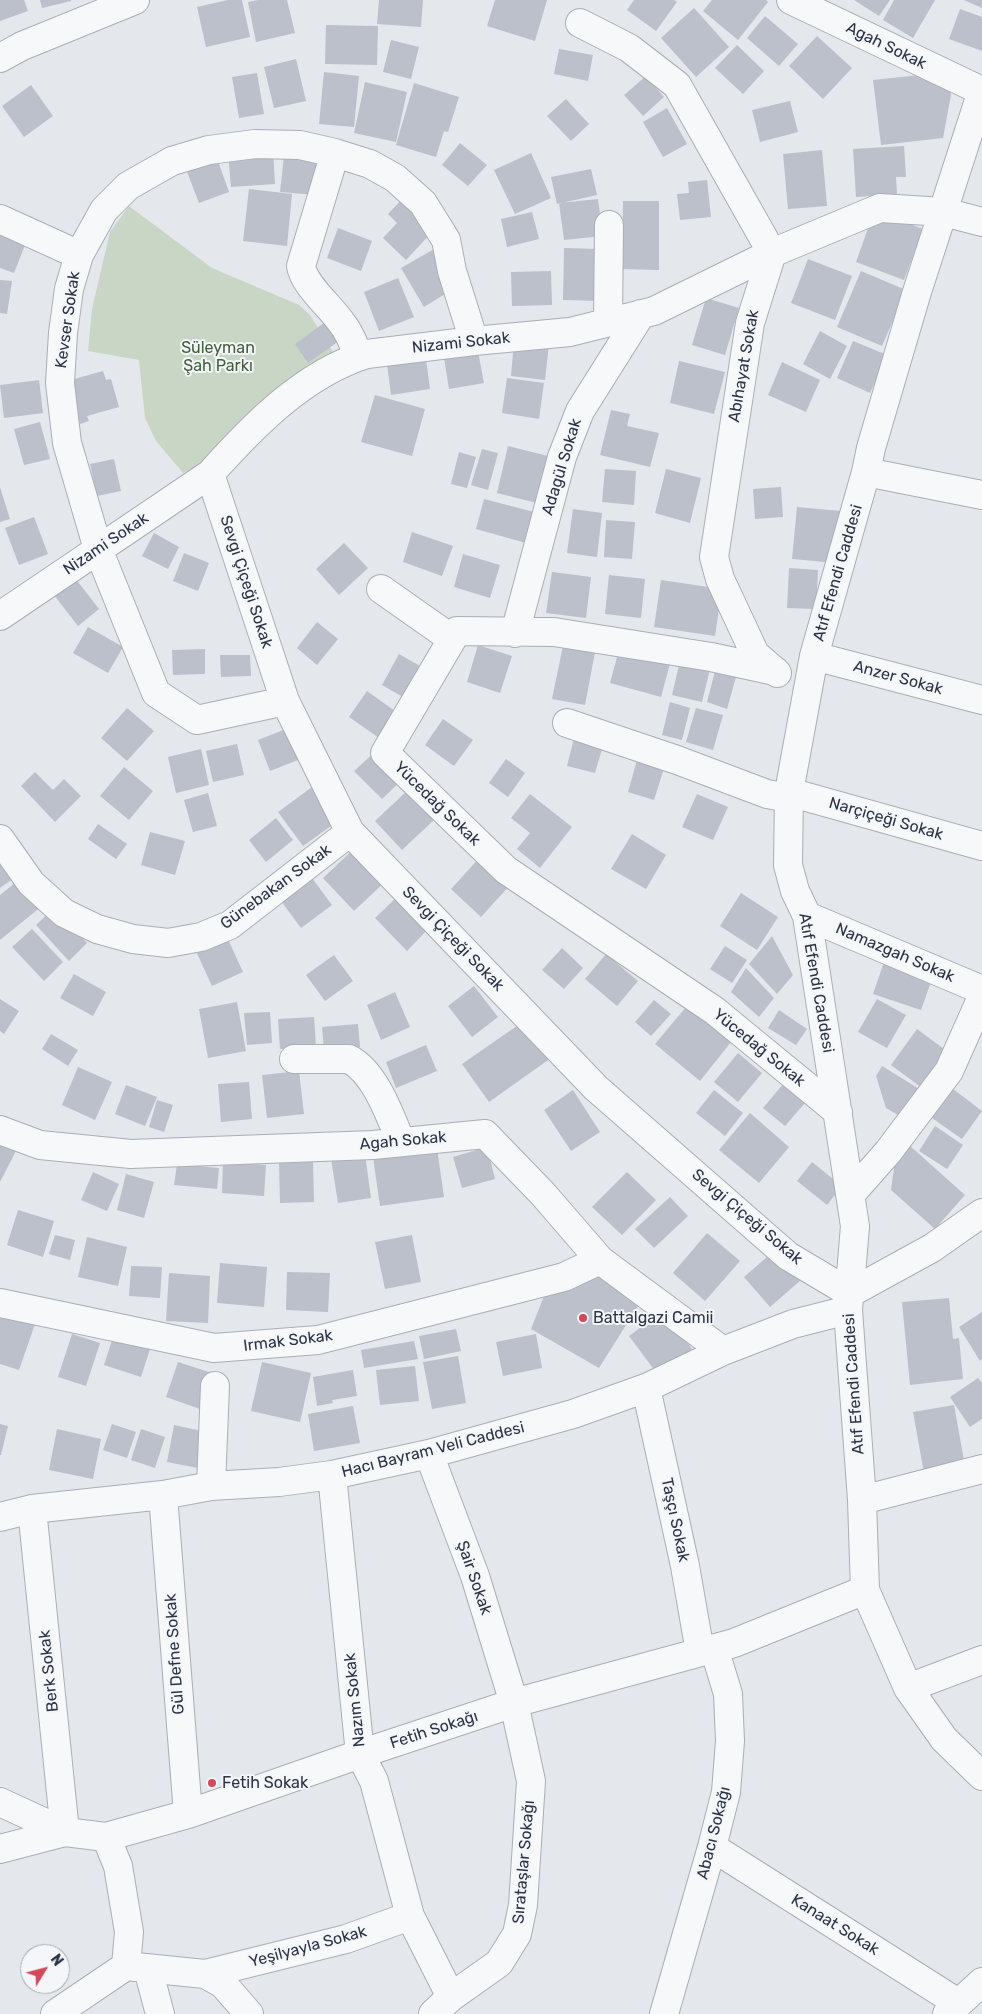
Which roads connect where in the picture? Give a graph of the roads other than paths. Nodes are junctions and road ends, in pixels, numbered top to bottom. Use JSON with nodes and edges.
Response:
{"nodes":[{"id":1,"x":136,"y":0,"type":"edge"},
{"id":2,"x":791,"y":0,"type":"edge"},
{"id":3,"x":580,"y":23,"type":"dead end"},
{"id":4,"x":1,"y":56,"type":"edge"},
{"id":5,"x":982,"y":91,"type":"edge"},
{"id":6,"x":335,"y":153,"type":"junction"},
{"id":7,"x":944,"y":212,"type":"junction"},
{"id":8,"x":0,"y":219,"type":"edge"},
{"id":9,"x":982,"y":222,"type":"edge"},
{"id":10,"x":610,"y":225,"type":"dead end"},
{"id":11,"x":772,"y":253,"type":"junction"},
{"id":12,"x":79,"y":255,"type":"junction"},
{"id":13,"x":641,"y":314,"type":"junction"},
{"id":14,"x":608,"y":322,"type":"junction"},
{"id":15,"x":474,"y":341,"type":"junction"},
{"id":16,"x":358,"y":357,"type":"junction"},
{"id":17,"x":866,"y":472,"type":"junction"},
{"id":18,"x":210,"y":474,"type":"junction"},
{"id":19,"x":982,"y":495,"type":"edge"},
{"id":20,"x":98,"y":549,"type":"junction"},
{"id":21,"x":381,"y":589,"type":"dead end"},
{"id":22,"x":0,"y":616,"type":"edge"},
{"id":23,"x":515,"y":633,"type":"junction"},
{"id":24,"x":452,"y":639,"type":"junction"},
{"id":25,"x":814,"y":656,"type":"junction"},
{"id":26,"x":774,"y":672,"type":"junction"},
{"id":27,"x":806,"y":695,"type":"junction"},
{"id":28,"x":982,"y":700,"type":"edge"},
{"id":29,"x":286,"y":701,"type":"junction"},
{"id":30,"x":567,"y":723,"type":"dead end"},
{"id":31,"x":789,"y":795,"type":"junction"},
{"id":32,"x":350,"y":832,"type":"junction"},
{"id":33,"x":0,"y":839,"type":"edge"},
{"id":34,"x":982,"y":846,"type":"edge"},
{"id":35,"x":807,"y":916,"type":"junction"},
{"id":36,"x":982,"y":990,"type":"edge"},
{"id":37,"x":982,"y":997,"type":"edge"},
{"id":38,"x":294,"y":1059,"type":"dead end"},
{"id":39,"x":838,"y":1112,"type":"junction"},
{"id":40,"x":0,"y":1130,"type":"edge"},
{"id":41,"x":401,"y":1142,"type":"junction"},
{"id":42,"x":850,"y":1195,"type":"junction"},
{"id":43,"x":982,"y":1213,"type":"edge"},
{"id":44,"x":600,"y":1260,"type":"junction"},
{"id":45,"x":848,"y":1301,"type":"junction"},
{"id":46,"x":0,"y":1303,"type":"edge"},
{"id":47,"x":724,"y":1350,"type":"junction"},
{"id":48,"x":215,"y":1386,"type":"dead end"},
{"id":49,"x":646,"y":1388,"type":"junction"},
{"id":50,"x":429,"y":1454,"type":"junction"},
{"id":51,"x":982,"y":1469,"type":"edge"},
{"id":52,"x":332,"y":1475,"type":"junction"},
{"id":53,"x":211,"y":1486,"type":"junction"},
{"id":54,"x":163,"y":1495,"type":"junction"},
{"id":55,"x":862,"y":1500,"type":"junction"},
{"id":56,"x":32,"y":1509,"type":"junction"},
{"id":57,"x":0,"y":1517,"type":"edge"},
{"id":58,"x":865,"y":1590,"type":"junction"},
{"id":59,"x":707,"y":1650,"type":"junction"},
{"id":60,"x":982,"y":1660,"type":"edge"},
{"id":61,"x":908,"y":1688,"type":"junction"},
{"id":62,"x":514,"y":1703,"type":"junction"},
{"id":63,"x":360,"y":1754,"type":"junction"},
{"id":64,"x":982,"y":1776,"type":"edge"},
{"id":65,"x":0,"y":1802,"type":"edge"},
{"id":66,"x":188,"y":1814,"type":"junction"},
{"id":67,"x":65,"y":1832,"type":"junction"},
{"id":68,"x":106,"y":1837,"type":"junction"},
{"id":69,"x":712,"y":1847,"type":"junction"},
{"id":70,"x":0,"y":1849,"type":"edge"},
{"id":71,"x":410,"y":1916,"type":"junction"},
{"id":72,"x":137,"y":1968,"type":"junction"},
{"id":73,"x":205,"y":1974,"type":"junction"},
{"id":74,"x":982,"y":1982,"type":"edge"},
{"id":75,"x":442,"y":2005,"type":"edge"},
{"id":76,"x":952,"y":2008,"type":"edge"},
{"id":77,"x":55,"y":2014,"type":"edge"},
{"id":78,"x":160,"y":2014,"type":"edge"},
{"id":79,"x":249,"y":2014,"type":"edge"},
{"id":80,"x":664,"y":2014,"type":"edge"}],
"edges":[{"from":1,"to":4,"type":"street"},
{"from":2,"to":5,"type":"street","name":"Agah Sokak"},
{"from":3,"to":11,"type":"street"},
{"from":5,"to":7,"type":"street","name":"Atıf Efendi Caddesi"},
{"from":6,"to":12,"type":"street","name":"Kevser Sokak"},
{"from":6,"to":15,"type":"street","name":"Kevser Sokak"},
{"from":6,"to":16,"type":"street"},
{"from":7,"to":9,"type":"street","name":"Nizami Sokak"},
{"from":7,"to":11,"type":"street","name":"Nizami Sokak"},
{"from":7,"to":17,"type":"street","name":"Atıf Efendi Caddesi"},
{"from":8,"to":12,"type":"street"},
{"from":10,"to":14,"type":"street"},
{"from":11,"to":13,"type":"street","name":"Nizami Sokak"},
{"from":11,"to":26,"type":"street","name":"Abıhayat Sokak"},
{"from":12,"to":20,"type":"street","name":"Kevser Sokak"},
{"from":13,"to":14,"type":"street","name":"Nizami Sokak"},
{"from":13,"to":23,"type":"street","name":"Adagül Sokak"},
{"from":14,"to":15,"type":"street","name":"Nizami Sokak"},
{"from":15,"to":16,"type":"street","name":"Nizami Sokak"},
{"from":16,"to":18,"type":"street","name":"Nizami Sokak"},
{"from":17,"to":19,"type":"street"},
{"from":17,"to":25,"type":"street","name":"Atıf Efendi Caddesi"},
{"from":18,"to":20,"type":"street","name":"Nizami Sokak"},
{"from":18,"to":29,"type":"street","name":"Sevgi Çiçeği Sokak"},
{"from":20,"to":22,"type":"street","name":"Nizami Sokak"},
{"from":20,"to":29,"type":"street","name":"Kevser Sokak"},
{"from":21,"to":24,"type":"street"},
{"from":23,"to":24,"type":"street"},
{"from":23,"to":26,"type":"street"},
{"from":24,"to":39,"type":"street","name":"Yücedağ Sokak"},
{"from":25,"to":27,"type":"street","name":"Atıf Efendi Caddesi"},
{"from":25,"to":28,"type":"street","name":"Anzer Sokak"},
{"from":26,"to":27,"type":"street","name":"Abıhayat Sokak"},
{"from":27,"to":31,"type":"street","name":"Atıf Efendi Caddesi"},
{"from":29,"to":32,"type":"street","name":"Sevgi Çiçeği Sokak"},
{"from":30,"to":31,"type":"street","name":"Narçiçeği Sokak"},
{"from":31,"to":34,"type":"street","name":"Narçiçeği Sokak"},
{"from":31,"to":35,"type":"street","name":"Atıf Efendi Caddesi"},
{"from":32,"to":33,"type":"street","name":"Günebakan Sokak"},
{"from":32,"to":45,"type":"street","name":"Sevgi Çiçeği Sokak"},
{"from":35,"to":36,"type":"street","name":"Namazgah Sokak"},
{"from":35,"to":39,"type":"street","name":"Atıf Efendi Caddesi"},
{"from":37,"to":42,"type":"street"},
{"from":38,"to":41,"type":"street"},
{"from":39,"to":42,"type":"street","name":"Atıf Efendi Caddesi"},
{"from":40,"to":41,"type":"street","name":"Agah Sokak"},
{"from":41,"to":44,"type":"street","name":"Agah Sokak"},
{"from":42,"to":45,"type":"street","name":"Atıf Efendi Caddesi"},
{"from":43,"to":45,"type":"street","name":"Hacı Bayram Veli Caddesi"},
{"from":44,"to":46,"type":"street","name":"Irmak Sokak"},
{"from":44,"to":47,"type":"street","name":"Agah Sokak"},
{"from":45,"to":47,"type":"street","name":"Hacı Bayram Veli Caddesi"},
{"from":45,"to":55,"type":"street","name":"Atıf Efendi Caddesi"},
{"from":47,"to":49,"type":"street","name":"Hacı Bayram Veli Caddesi"},
{"from":48,"to":53,"type":"street"},
{"from":49,"to":50,"type":"street","name":"Hacı Bayram Veli Caddesi"},
{"from":49,"to":59,"type":"street","name":"Taşçı Sokak"},
{"from":50,"to":52,"type":"street","name":"Hacı Bayram Veli Caddesi"},
{"from":50,"to":62,"type":"street","name":"Şair Sokak"},
{"from":51,"to":55,"type":"street"},
{"from":52,"to":53,"type":"street","name":"Hacı Bayram Veli Caddesi"},
{"from":52,"to":63,"type":"street","name":"Nazım Sokak"},
{"from":53,"to":54,"type":"street","name":"Hacı Bayram Veli Caddesi"},
{"from":54,"to":56,"type":"street","name":"Hacı Bayram Veli Caddesi"},
{"from":54,"to":66,"type":"street","name":"Gül Defne Sokak"},
{"from":55,"to":58,"type":"street","name":"Atıf Efendi Caddesi"},
{"from":56,"to":57,"type":"street","name":"Hacı Bayram Veli Caddesi"},
{"from":56,"to":67,"type":"street","name":"Berk Sokak"},
{"from":58,"to":59,"type":"street","name":"Fetih Sokağı"},
{"from":58,"to":61,"type":"street","name":"Atıf Efendi Caddesi"},
{"from":59,"to":62,"type":"street","name":"Fetih Sokağı"},
{"from":59,"to":69,"type":"street","name":"Abacı Sokağı"},
{"from":60,"to":61,"type":"street"},
{"from":61,"to":64,"type":"street","name":"Atıf Efendi Caddesi"},
{"from":62,"to":63,"type":"street","name":"Fetih Sokağı"},
{"from":62,"to":75,"type":"street","name":"Sırataşlar Sokağı"},
{"from":63,"to":66,"type":"street","name":"Fetih Sokağı"},
{"from":63,"to":71,"type":"street","name":"Nazım Sokak"},
{"from":65,"to":67,"type":"street"},
{"from":66,"to":68,"type":"street","name":"Fetih Sokağı"},
{"from":67,"to":68,"type":"street","name":"Fetih Sokağı"},
{"from":67,"to":70,"type":"street","name":"Fetih Sokağı"},
{"from":68,"to":72,"type":"street"},
{"from":69,"to":76,"type":"street","name":"Kanaat Sokak"},
{"from":69,"to":80,"type":"street","name":"Abacı Sokağı"},
{"from":71,"to":73,"type":"street","name":"Yeşilyayla Sokak"},
{"from":71,"to":75,"type":"street","name":"Nazım Sokak"},
{"from":72,"to":73,"type":"street"},
{"from":72,"to":77,"type":"street"},
{"from":72,"to":78,"type":"street"},
{"from":73,"to":79,"type":"street"},
{"from":74,"to":76,"type":"street"}]}
